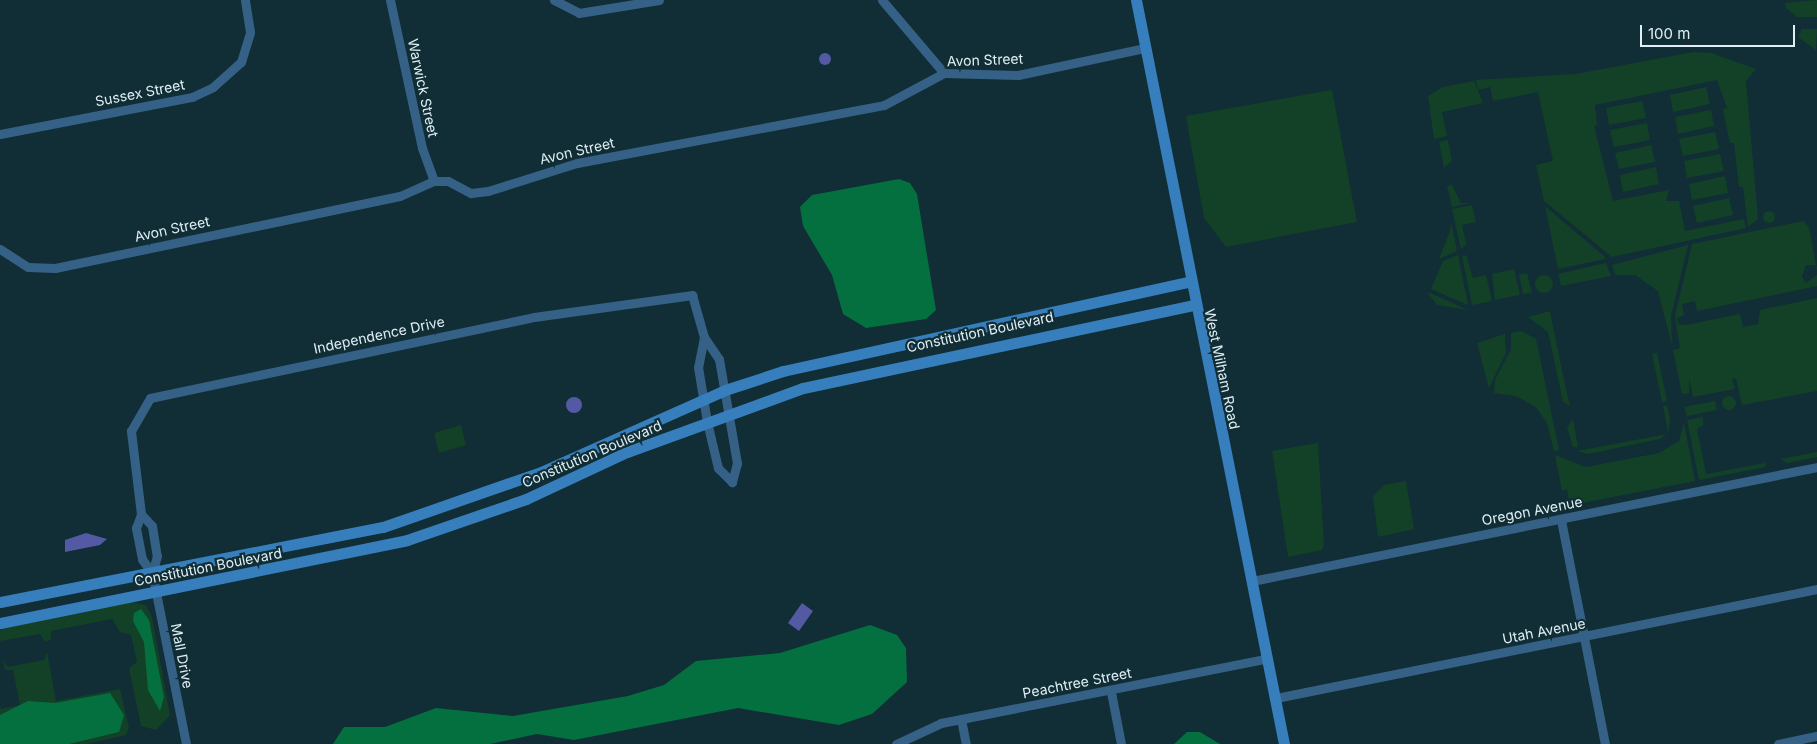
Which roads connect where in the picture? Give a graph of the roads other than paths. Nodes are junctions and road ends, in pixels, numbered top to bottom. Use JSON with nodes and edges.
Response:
{"nodes":[{"id":1,"x":245,"y":0,"type":"edge"},
{"id":2,"x":390,"y":0,"type":"edge"},
{"id":3,"x":554,"y":0,"type":"edge"},
{"id":4,"x":659,"y":0,"type":"edge"},
{"id":5,"x":882,"y":0,"type":"edge"},
{"id":6,"x":1136,"y":0,"type":"edge"},
{"id":7,"x":1145,"y":48,"type":"junction"},
{"id":8,"x":944,"y":74,"type":"junction"},
{"id":9,"x":0,"y":134,"type":"edge"},
{"id":10,"x":434,"y":181,"type":"junction"},
{"id":11,"x":0,"y":249,"type":"edge"},
{"id":12,"x":1189,"y":282,"type":"junction"},
{"id":13,"x":1194,"y":305,"type":"junction"},
{"id":14,"x":704,"y":337,"type":"junction"},
{"id":15,"x":725,"y":390,"type":"junction"},
{"id":16,"x":703,"y":400,"type":"junction"},
{"id":17,"x":729,"y":414,"type":"junction"},
{"id":18,"x":707,"y":422,"type":"junction"},
{"id":19,"x":1817,"y":467,"type":"edge"},
{"id":20,"x":141,"y":514,"type":"junction"},
{"id":21,"x":1561,"y":520,"type":"junction"},
{"id":22,"x":152,"y":572,"type":"junction"},
{"id":23,"x":1252,"y":581,"type":"junction"},
{"id":24,"x":1817,"y":590,"type":"edge"},
{"id":25,"x":156,"y":593,"type":"junction"},
{"id":26,"x":0,"y":602,"type":"edge"},
{"id":27,"x":0,"y":623,"type":"edge"},
{"id":28,"x":1582,"y":638,"type":"junction"},
{"id":29,"x":1268,"y":658,"type":"junction"},
{"id":30,"x":1111,"y":692,"type":"junction"},
{"id":31,"x":1276,"y":698,"type":"junction"},
{"id":32,"x":961,"y":719,"type":"junction"},
{"id":33,"x":1817,"y":736,"type":"edge"},
{"id":34,"x":186,"y":744,"type":"edge"},
{"id":35,"x":896,"y":744,"type":"edge"},
{"id":36,"x":966,"y":744,"type":"edge"},
{"id":37,"x":1121,"y":744,"type":"edge"},
{"id":38,"x":1284,"y":744,"type":"edge"},
{"id":39,"x":1604,"y":744,"type":"edge"},
{"id":40,"x":1778,"y":744,"type":"edge"}],
"edges":[{"from":1,"to":9,"type":"street","name":"Sussex Street"},
{"from":2,"to":10,"type":"street","name":"Warwick Street"},
{"from":3,"to":4,"type":"street"},
{"from":5,"to":8,"type":"street"},
{"from":6,"to":7,"type":"street","name":"West Milham Road"},
{"from":7,"to":8,"type":"street","name":"Avon Street"},
{"from":7,"to":12,"type":"street","name":"West Milham Road"},
{"from":8,"to":10,"type":"street","name":"Avon Street"},
{"from":10,"to":11,"type":"street","name":"Avon Street"},
{"from":12,"to":13,"type":"street","name":"West Milham Road"},
{"from":12,"to":15,"type":"street","name":"Constitution Boulevard"},
{"from":13,"to":17,"type":"street","name":"Constitution Boulevard"},
{"from":13,"to":23,"type":"street","name":"West Milham Road"},
{"from":14,"to":15,"type":"street","name":"Independence Drive"},
{"from":14,"to":16,"type":"street","name":"Independence Drive"},
{"from":14,"to":20,"type":"street","name":"Independence Drive"},
{"from":15,"to":16,"type":"street","name":"Constitution Boulevard"},
{"from":15,"to":17,"type":"street","name":"Independence Drive"},
{"from":16,"to":18,"type":"street","name":"Independence Drive"},
{"from":16,"to":22,"type":"street","name":"Constitution Boulevard"},
{"from":17,"to":18,"type":"street","name":"Constitution Boulevard"},
{"from":17,"to":18,"type":"street","name":"Independence Drive"},
{"from":18,"to":25,"type":"street","name":"Constitution Boulevard"},
{"from":19,"to":21,"type":"street","name":"Oregon Avenue"},
{"from":20,"to":22,"type":"street","name":"Independence Drive"},
{"from":20,"to":22,"type":"street","name":"Independence Drive"},
{"from":21,"to":23,"type":"street","name":"Oregon Avenue"},
{"from":21,"to":28,"type":"street"},
{"from":22,"to":25,"type":"street","name":"Mall Drive"},
{"from":22,"to":26,"type":"street","name":"Constitution Boulevard"},
{"from":23,"to":29,"type":"street","name":"West Milham Road"},
{"from":24,"to":28,"type":"street","name":"Utah Avenue"},
{"from":25,"to":27,"type":"street","name":"Constitution Boulevard"},
{"from":25,"to":34,"type":"street","name":"Mall Drive"},
{"from":28,"to":31,"type":"street","name":"Utah Avenue"},
{"from":28,"to":39,"type":"street"},
{"from":29,"to":30,"type":"street","name":"Peachtree Street"},
{"from":29,"to":31,"type":"street","name":"West Milham Road"},
{"from":30,"to":32,"type":"street","name":"Peachtree Street"},
{"from":30,"to":37,"type":"street"},
{"from":31,"to":38,"type":"street","name":"West Milham Road"},
{"from":32,"to":35,"type":"street","name":"Peachtree Street"},
{"from":32,"to":36,"type":"street"},
{"from":33,"to":40,"type":"street"}]}
